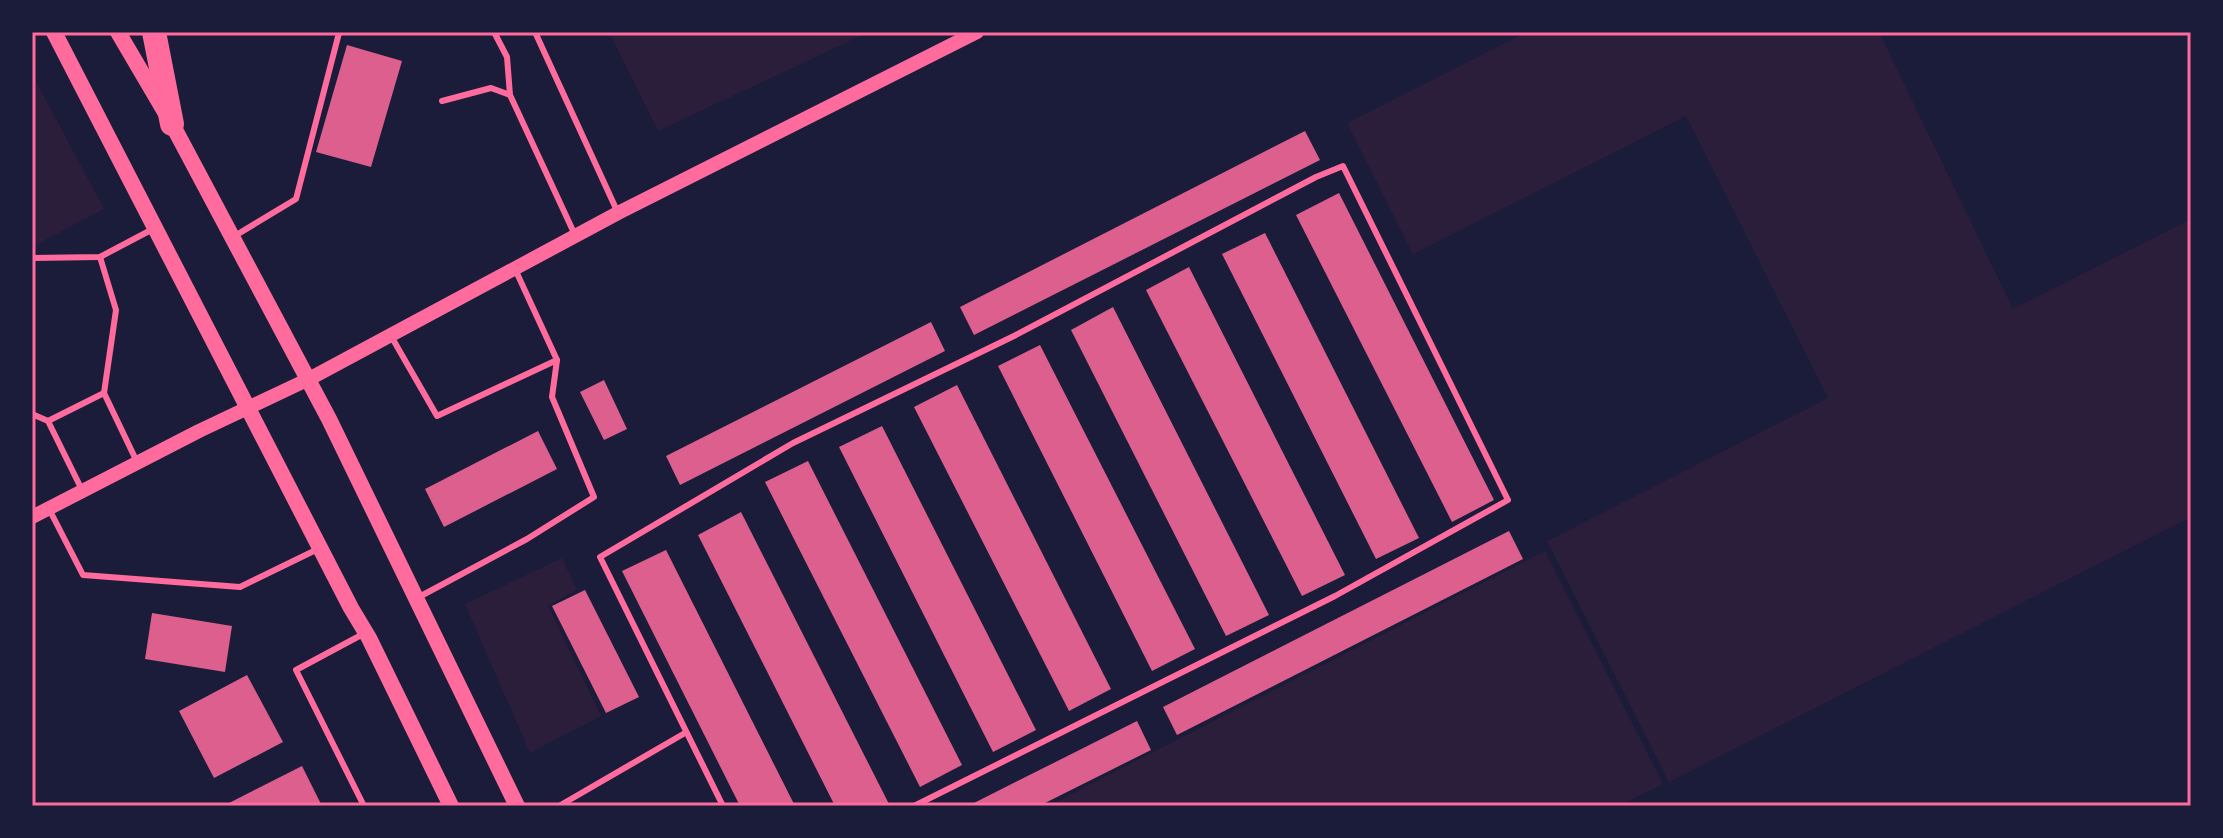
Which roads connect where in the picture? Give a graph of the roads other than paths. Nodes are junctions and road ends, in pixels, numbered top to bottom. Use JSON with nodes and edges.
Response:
{"nodes":[{"id":1,"x":54,"y":32,"type":"edge"},
{"id":2,"x":118,"y":32,"type":"edge"},
{"id":3,"x":154,"y":32,"type":"edge"},
{"id":4,"x":342,"y":32,"type":"edge"},
{"id":5,"x":494,"y":32,"type":"edge"},
{"id":6,"x":535,"y":32,"type":"edge"},
{"id":7,"x":977,"y":32,"type":"edge"},
{"id":8,"x":510,"y":95,"type":"junction"},
{"id":9,"x":442,"y":101,"type":"dead end"},
{"id":10,"x":172,"y":124,"type":"junction"},
{"id":11,"x":618,"y":213,"type":"junction"},
{"id":12,"x":156,"y":227,"type":"junction"},
{"id":13,"x":576,"y":236,"type":"junction"},
{"id":14,"x":233,"y":237,"type":"junction"},
{"id":15,"x":100,"y":257,"type":"junction"},
{"id":16,"x":32,"y":258,"type":"edge"},
{"id":17,"x":515,"y":269,"type":"junction"},
{"id":18,"x":391,"y":335,"type":"junction"},
{"id":19,"x":557,"y":360,"type":"junction"},
{"id":20,"x":309,"y":379,"type":"junction"},
{"id":21,"x":104,"y":393,"type":"junction"},
{"id":22,"x":247,"y":408,"type":"junction"},
{"id":23,"x":32,"y":414,"type":"edge"},
{"id":24,"x":48,"y":421,"type":"junction"},
{"id":25,"x":137,"y":463,"type":"junction"},
{"id":26,"x":82,"y":490,"type":"junction"},
{"id":27,"x":49,"y":509,"type":"junction"},
{"id":28,"x":32,"y":517,"type":"edge"},
{"id":29,"x":320,"y":548,"type":"junction"},
{"id":30,"x":417,"y":598,"type":"junction"},
{"id":31,"x":365,"y":633,"type":"junction"},
{"id":32,"x":685,"y":733,"type":"junction"},
{"id":33,"x":446,"y":802,"type":"edge"},
{"id":34,"x":364,"y":806,"type":"edge"},
{"id":35,"x":517,"y":806,"type":"edge"},
{"id":36,"x":559,"y":806,"type":"edge"},
{"id":37,"x":723,"y":806,"type":"edge"},
{"id":38,"x":914,"y":806,"type":"edge"}],
"edges":[{"from":1,"to":12,"type":"main road"},
{"from":2,"to":10,"type":"main road"},
{"from":3,"to":10,"type":"highway"},
{"from":4,"to":14,"type":"lane"},
{"from":5,"to":8,"type":"lane"},
{"from":6,"to":11,"type":"lane"},
{"from":7,"to":11,"type":"street"},
{"from":8,"to":9,"type":"lane"},
{"from":8,"to":13,"type":"lane"},
{"from":10,"to":14,"type":"main road"},
{"from":11,"to":13,"type":"street"},
{"from":12,"to":15,"type":"lane"},
{"from":12,"to":22,"type":"main road"},
{"from":13,"to":17,"type":"street"},
{"from":14,"to":20,"type":"main road"},
{"from":15,"to":16,"type":"lane"},
{"from":15,"to":21,"type":"lane"},
{"from":17,"to":18,"type":"street"},
{"from":17,"to":19,"type":"lane"},
{"from":18,"to":19,"type":"lane"},
{"from":18,"to":20,"type":"street"},
{"from":19,"to":30,"type":"lane"},
{"from":20,"to":22,"type":"street"},
{"from":20,"to":30,"type":"main road"},
{"from":21,"to":24,"type":"lane"},
{"from":21,"to":25,"type":"lane"},
{"from":22,"to":25,"type":"street"},
{"from":22,"to":29,"type":"main road"},
{"from":23,"to":24,"type":"lane"},
{"from":24,"to":26,"type":"lane"},
{"from":25,"to":26,"type":"street"},
{"from":26,"to":27,"type":"street"},
{"from":27,"to":28,"type":"street"},
{"from":27,"to":29,"type":"lane"},
{"from":29,"to":31,"type":"main road"},
{"from":30,"to":35,"type":"main road"},
{"from":31,"to":33,"type":"main road"},
{"from":31,"to":34,"type":"lane"},
{"from":32,"to":36,"type":"lane"},
{"from":32,"to":37,"type":"lane"},
{"from":32,"to":38,"type":"lane"}]}
